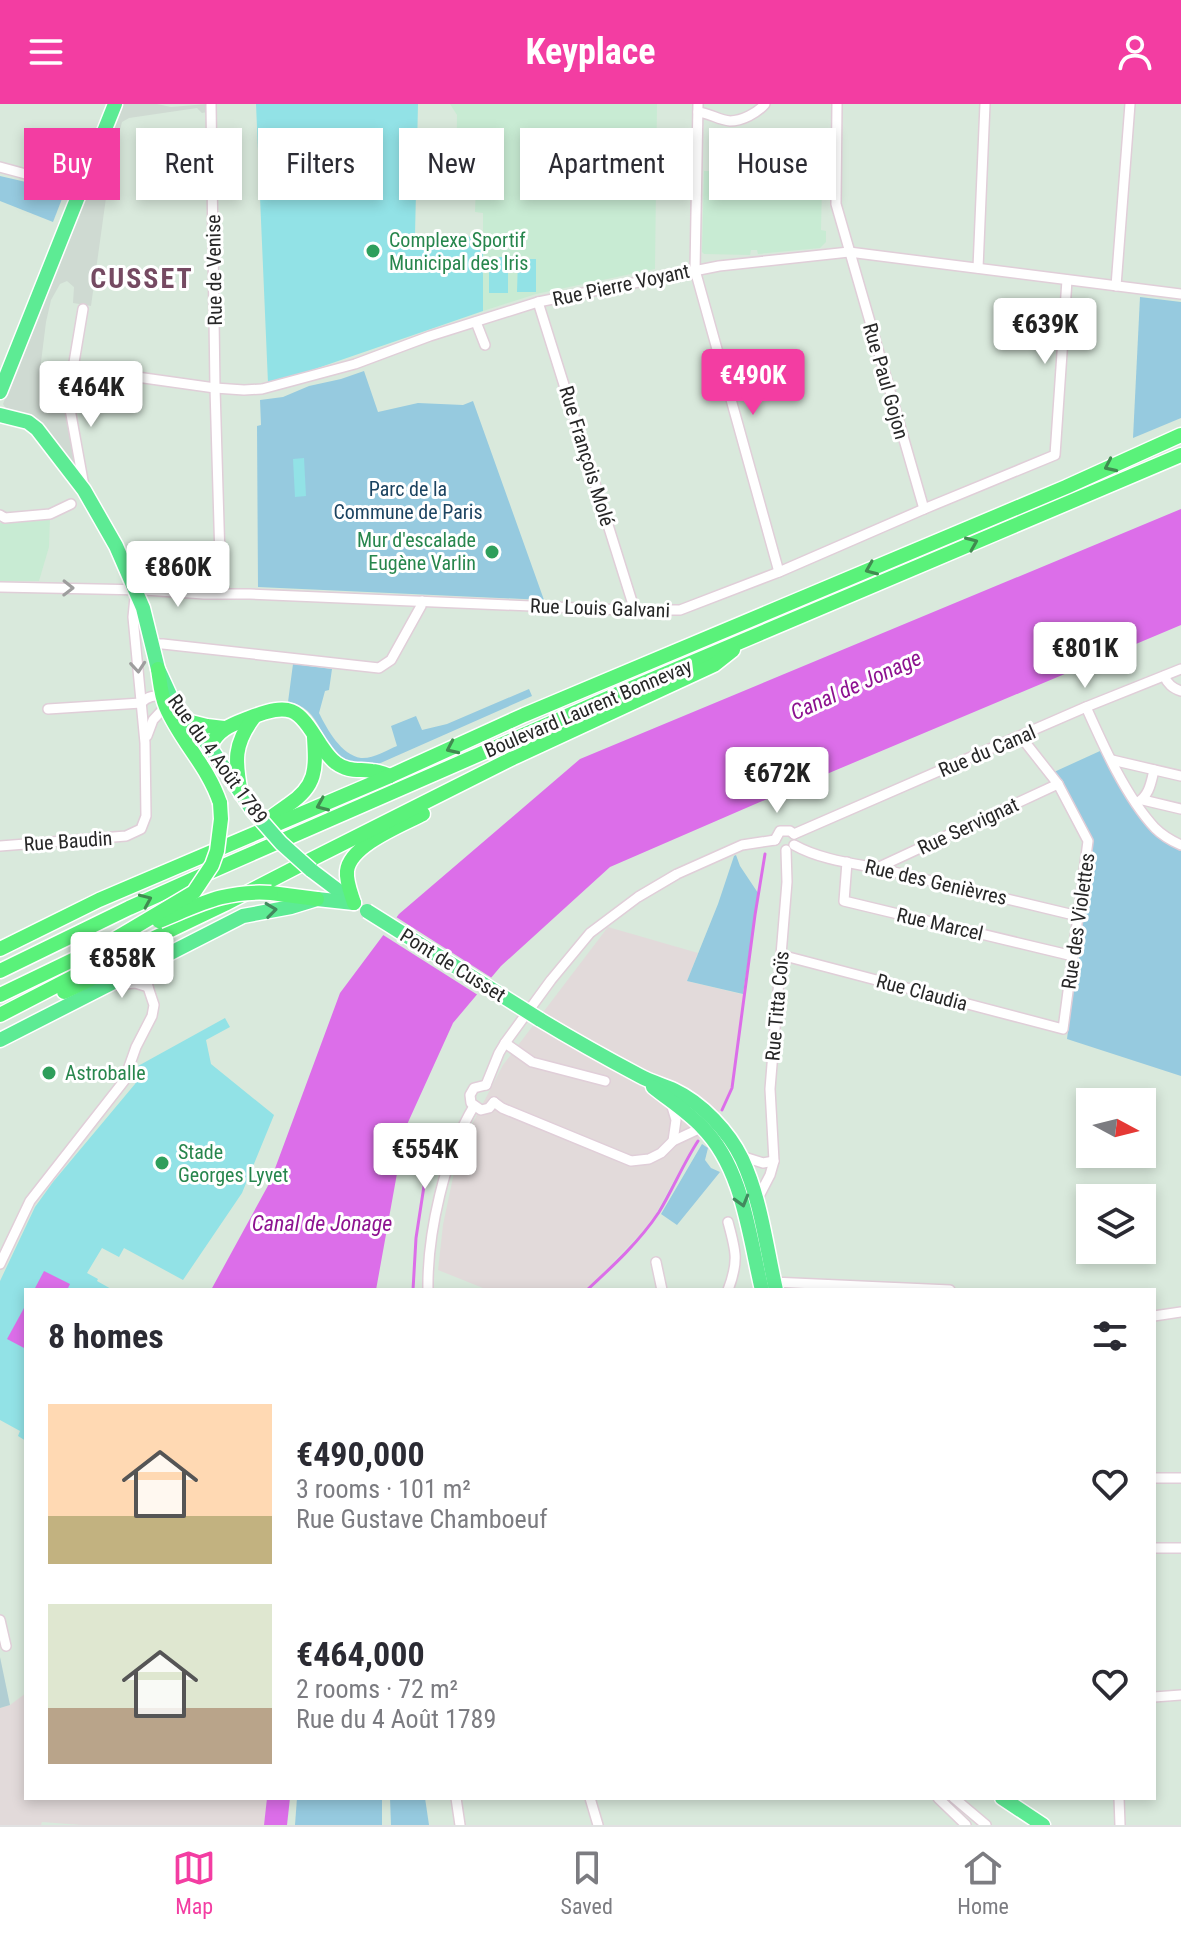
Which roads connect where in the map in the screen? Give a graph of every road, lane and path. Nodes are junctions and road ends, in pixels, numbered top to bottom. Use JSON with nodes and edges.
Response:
{"nodes":[{"id":1,"x":115,"y":104,"type":"edge"},
{"id":2,"x":211,"y":104,"type":"edge"},
{"id":3,"x":765,"y":104,"type":"edge"},
{"id":4,"x":837,"y":104,"type":"edge"},
{"id":5,"x":985,"y":104,"type":"edge"},
{"id":6,"x":1130,"y":104,"type":"edge"},
{"id":7,"x":698,"y":108,"type":"edge"},
{"id":8,"x":105,"y":128,"type":"edge"},
{"id":9,"x":0,"y":167,"type":"edge"},
{"id":10,"x":24,"y":174,"type":"edge"},
{"id":11,"x":77,"y":200,"type":"edge"},
{"id":12,"x":849,"y":252,"type":"junction"},
{"id":13,"x":978,"y":268,"type":"junction"},
{"id":14,"x":695,"y":270,"type":"junction"},
{"id":15,"x":1067,"y":280,"type":"junction"},
{"id":16,"x":1116,"y":286,"type":"junction"},
{"id":17,"x":1181,"y":294,"type":"edge"},
{"id":18,"x":538,"y":302,"type":"junction"},
{"id":19,"x":83,"y":309,"type":"dead end"},
{"id":20,"x":476,"y":322,"type":"junction"},
{"id":21,"x":485,"y":345,"type":"dead end"},
{"id":22,"x":73,"y":368,"type":"junction"},
{"id":23,"x":215,"y":388,"type":"junction"},
{"id":24,"x":0,"y":392,"type":"edge"},
{"id":25,"x":0,"y":415,"type":"edge"},
{"id":26,"x":1181,"y":435,"type":"edge"},
{"id":27,"x":1181,"y":455,"type":"edge"},
{"id":28,"x":84,"y":490,"type":"junction"},
{"id":29,"x":71,"y":504,"type":"dead end"},
{"id":30,"x":924,"y":509,"type":"junction"},
{"id":31,"x":0,"y":515,"type":"edge"},
{"id":32,"x":779,"y":572,"type":"junction"},
{"id":33,"x":0,"y":587,"type":"edge"},
{"id":34,"x":135,"y":590,"type":"junction"},
{"id":35,"x":221,"y":593,"type":"junction"},
{"id":36,"x":422,"y":601,"type":"junction"},
{"id":37,"x":635,"y":611,"type":"junction"},
{"id":38,"x":746,"y":639,"type":"junction"},
{"id":39,"x":153,"y":644,"type":"junction"},
{"id":40,"x":158,"y":669,"type":"junction"},
{"id":41,"x":1181,"y":669,"type":"edge"},
{"id":42,"x":1164,"y":676,"type":"junction"},
{"id":43,"x":1181,"y":691,"type":"edge"},
{"id":44,"x":165,"y":702,"type":"junction"},
{"id":45,"x":141,"y":703,"type":"junction"},
{"id":46,"x":1086,"y":707,"type":"junction"},
{"id":47,"x":48,"y":709,"type":"dead end"},
{"id":48,"x":142,"y":714,"type":"junction"},
{"id":49,"x":254,"y":716,"type":"junction"},
{"id":50,"x":153,"y":720,"type":"junction"},
{"id":51,"x":187,"y":721,"type":"junction"},
{"id":52,"x":224,"y":728,"type":"junction"},
{"id":53,"x":313,"y":733,"type":"junction"},
{"id":54,"x":1021,"y":737,"type":"junction"},
{"id":55,"x":145,"y":743,"type":"junction"},
{"id":56,"x":210,"y":747,"type":"junction"},
{"id":57,"x":513,"y":758,"type":"junction"},
{"id":58,"x":1112,"y":760,"type":"junction"},
{"id":59,"x":1154,"y":770,"type":"junction"},
{"id":60,"x":390,"y":776,"type":"junction"},
{"id":61,"x":1181,"y":776,"type":"edge"},
{"id":62,"x":1058,"y":784,"type":"junction"},
{"id":63,"x":241,"y":794,"type":"junction"},
{"id":64,"x":1140,"y":801,"type":"junction"},
{"id":65,"x":1181,"y":809,"type":"edge"},
{"id":66,"x":253,"y":833,"type":"junction"},
{"id":67,"x":794,"y":834,"type":"junction"},
{"id":68,"x":775,"y":840,"type":"junction"},
{"id":69,"x":1181,"y":845,"type":"edge"},
{"id":70,"x":0,"y":846,"type":"edge"},
{"id":71,"x":790,"y":848,"type":"junction"},
{"id":72,"x":847,"y":862,"type":"junction"},
{"id":73,"x":877,"y":868,"type":"junction"},
{"id":74,"x":279,"y":877,"type":"junction"},
{"id":75,"x":317,"y":899,"type":"junction"},
{"id":76,"x":361,"y":907,"type":"junction"},
{"id":77,"x":1078,"y":916,"type":"junction"},
{"id":78,"x":108,"y":943,"type":"junction"},
{"id":79,"x":0,"y":949,"type":"edge"},
{"id":80,"x":781,"y":955,"type":"junction"},
{"id":81,"x":1073,"y":956,"type":"junction"},
{"id":82,"x":145,"y":966,"type":"junction"},
{"id":83,"x":0,"y":971,"type":"edge"},
{"id":84,"x":148,"y":987,"type":"junction"},
{"id":85,"x":98,"y":990,"type":"junction"},
{"id":86,"x":0,"y":995,"type":"edge"},
{"id":87,"x":0,"y":1015,"type":"edge"},
{"id":88,"x":0,"y":1025,"type":"edge"},
{"id":89,"x":1063,"y":1029,"type":"joint"},
{"id":90,"x":0,"y":1040,"type":"edge"},
{"id":91,"x":505,"y":1043,"type":"junction"},
{"id":92,"x":644,"y":1079,"type":"junction"},
{"id":93,"x":605,"y":1081,"type":"dead end"},
{"id":94,"x":486,"y":1085,"type":"junction"},
{"id":95,"x":670,"y":1100,"type":"junction"},
{"id":96,"x":494,"y":1102,"type":"junction"},
{"id":97,"x":474,"y":1106,"type":"junction"},
{"id":98,"x":708,"y":1126,"type":"junction"},
{"id":99,"x":673,"y":1141,"type":"junction"},
{"id":100,"x":741,"y":1156,"type":"junction"},
{"id":101,"x":774,"y":1161,"type":"junction"},
{"id":102,"x":757,"y":1200,"type":"junction"},
{"id":103,"x":728,"y":1222,"type":"dead end"},
{"id":104,"x":656,"y":1262,"type":"dead end"},
{"id":105,"x":0,"y":1264,"type":"edge"},
{"id":106,"x":768,"y":1286,"type":"edge"},
{"id":107,"x":428,"y":1288,"type":"edge"},
{"id":108,"x":662,"y":1288,"type":"edge"},
{"id":109,"x":729,"y":1288,"type":"edge"},
{"id":110,"x":859,"y":1288,"type":"edge"},
{"id":111,"x":1181,"y":1312,"type":"edge"},
{"id":112,"x":1156,"y":1316,"type":"edge"},
{"id":113,"x":1156,"y":1478,"type":"edge"},
{"id":114,"x":1181,"y":1478,"type":"edge"},
{"id":115,"x":1156,"y":1548,"type":"edge"},
{"id":116,"x":1181,"y":1548,"type":"edge"},
{"id":117,"x":0,"y":1620,"type":"edge"},
{"id":118,"x":6,"y":1646,"type":"dead end"},
{"id":119,"x":1181,"y":1695,"type":"edge"},
{"id":120,"x":1156,"y":1697,"type":"edge"},
{"id":121,"x":456,"y":1800,"type":"edge"},
{"id":122,"x":591,"y":1800,"type":"edge"},
{"id":123,"x":940,"y":1800,"type":"edge"},
{"id":124,"x":956,"y":1800,"type":"edge"},
{"id":125,"x":1005,"y":1800,"type":"edge"},
{"id":126,"x":1119,"y":1800,"type":"edge"},
{"id":127,"x":460,"y":1825,"type":"edge"},
{"id":128,"x":598,"y":1825,"type":"edge"},
{"id":129,"x":966,"y":1825,"type":"edge"},
{"id":130,"x":986,"y":1825,"type":"edge"},
{"id":131,"x":1043,"y":1825,"type":"edge"},
{"id":132,"x":1120,"y":1825,"type":"edge"}],
"edges":[{"from":1,"to":8,"type":"main road"},
{"from":2,"to":23,"type":"street","name":"Rue de Venise"},
{"from":3,"to":7,"type":"street"},
{"from":4,"to":12,"type":"street","name":"Rue Paul Gojon"},
{"from":5,"to":13,"type":"street"},
{"from":6,"to":16,"type":"street"},
{"from":7,"to":14,"type":"street"},
{"from":9,"to":10,"type":"street"},
{"from":11,"to":24,"type":"main road"},
{"from":12,"to":13,"type":"street","name":"Rue Pierre Voyant"},
{"from":12,"to":14,"type":"street","name":"Rue Pierre Voyant"},
{"from":12,"to":30,"type":"street","name":"Rue Paul Gojon"},
{"from":13,"to":15,"type":"street","name":"Rue Pierre Voyant"},
{"from":14,"to":18,"type":"street","name":"Rue Pierre Voyant"},
{"from":14,"to":32,"type":"street"},
{"from":15,"to":16,"type":"street","name":"Rue Pierre Voyant"},
{"from":15,"to":30,"type":"street","name":"Rue Louis Galvani"},
{"from":16,"to":17,"type":"street","name":"Rue Pierre Voyant"},
{"from":18,"to":20,"type":"street","name":"Rue Pierre Voyant"},
{"from":18,"to":37,"type":"street","name":"Rue François Molé"},
{"from":19,"to":22,"type":"street","name":"Rue du 4 Août 1789"},
{"from":20,"to":21,"type":"street"},
{"from":20,"to":23,"type":"street","name":"Rue Pierre Voyant"},
{"from":22,"to":23,"type":"street","name":"Rue Pierre Voyant"},
{"from":22,"to":28,"type":"street","name":"Rue du 4 Août 1789"},
{"from":23,"to":35,"type":"street","name":"Rue de Venise"},
{"from":25,"to":28,"type":"main road"},
{"from":26,"to":60,"type":"highway","name":"Boulevard Laurent Bonnevay","one_way":true},
{"from":38,"to":27,"type":"highway","name":"Boulevard Laurent Bonnevay","one_way":true},
{"from":28,"to":34,"type":"main road","name":"Rue du 4 Août 1789"},
{"from":29,"to":31,"type":"street"},
{"from":30,"to":32,"type":"street","name":"Rue Louis Galvani"},
{"from":32,"to":37,"type":"street","name":"Rue Louis Galvani"},
{"from":33,"to":34,"type":"street","name":"Rue Louis Galvani","one_way":true},
{"from":34,"to":35,"type":"street","name":"Rue Louis Galvani"},
{"from":34,"to":39,"type":"main road","name":"Rue du 4 Août 1789"},
{"from":34,"to":45,"type":"street","one_way":true},
{"from":35,"to":36,"type":"street","name":"Rue Louis Galvani"},
{"from":36,"to":37,"type":"street","name":"Rue Louis Galvani"},
{"from":36,"to":39,"type":"street"},
{"from":38,"to":57,"type":"highway"},
{"from":83,"to":38,"type":"highway","name":"Boulevard Laurent Bonnevay","one_way":true},
{"from":39,"to":40,"type":"main road","name":"Rue du 4 Août 1789"},
{"from":40,"to":44,"type":"highway"},
{"from":40,"to":51,"type":"main road","name":"Rue du 4 Août 1789"},
{"from":41,"to":42,"type":"street","name":"Rue du Canal"},
{"from":42,"to":43,"type":"street"},
{"from":42,"to":46,"type":"street","name":"Rue du Canal"},
{"from":44,"to":45,"type":"street"},
{"from":44,"to":50,"type":"street"},
{"from":44,"to":78,"type":"highway","bridge":true},
{"from":45,"to":47,"type":"street"},
{"from":45,"to":48,"type":"street"},
{"from":46,"to":54,"type":"street","name":"Rue du Canal"},
{"from":46,"to":58,"type":"street"},
{"from":48,"to":50,"type":"street"},
{"from":48,"to":55,"type":"street"},
{"from":49,"to":52,"type":"highway"},
{"from":49,"to":53,"type":"highway"},
{"from":49,"to":63,"type":"highway"},
{"from":50,"to":55,"type":"street"},
{"from":51,"to":52,"type":"highway"},
{"from":51,"to":56,"type":"main road","name":"Rue du 4 Août 1789"},
{"from":52,"to":56,"type":"highway"},
{"from":53,"to":60,"type":"highway"},
{"from":53,"to":66,"type":"highway"},
{"from":54,"to":62,"type":"street","name":"Rue des Violettes"},
{"from":54,"to":67,"type":"street","name":"Rue du Canal"},
{"from":55,"to":70,"type":"street","name":"Rue Baudin"},
{"from":56,"to":63,"type":"main road","name":"Rue du 4 Août 1789"},
{"from":57,"to":74,"type":"highway"},
{"from":57,"to":76,"type":"highway"},
{"from":58,"to":59,"type":"street"},
{"from":58,"to":64,"type":"street"},
{"from":59,"to":61,"type":"street"},
{"from":59,"to":64,"type":"street"},
{"from":60,"to":66,"type":"highway","name":"Boulevard Laurent Bonnevay","one_way":true},
{"from":62,"to":73,"type":"street","name":"Rue Servignat"},
{"from":62,"to":77,"type":"street","name":"Rue des Violettes"},
{"from":63,"to":76,"type":"main road","name":"Rue du 4 Août 1789","bridge":true},
{"from":64,"to":65,"type":"street"},
{"from":64,"to":69,"type":"street"},
{"from":66,"to":79,"type":"highway","name":"Boulevard Laurent Bonnevay"},
{"from":67,"to":68,"type":"street"},
{"from":67,"to":71,"type":"street"},
{"from":68,"to":71,"type":"street"},
{"from":68,"to":91,"type":"street"},
{"from":71,"to":72,"type":"street","name":"Rue des Genièvres"},
{"from":71,"to":80,"type":"street","name":"Rue Titta Coïs"},
{"from":72,"to":73,"type":"street","name":"Rue des Genièvres"},
{"from":72,"to":81,"type":"street","name":"Rue Marcel"},
{"from":73,"to":77,"type":"street","name":"Rue des Genièvres"},
{"from":74,"to":87,"type":"highway"},
{"from":74,"to":88,"type":"highway"},
{"from":75,"to":76,"type":"main road"},
{"from":75,"to":78,"type":"highway","bridge":true},
{"from":82,"to":75,"type":"main road","one_way":true},
{"from":76,"to":92,"type":"main road","name":"Pont de Cusset","bridge":true},
{"from":77,"to":81,"type":"street","name":"Rue des Violettes"},
{"from":78,"to":86,"type":"highway"},
{"from":80,"to":89,"type":"street","name":"Rue Claudia"},
{"from":80,"to":101,"type":"street","name":"Rue Titta Coïs"},
{"from":81,"to":89,"type":"street","name":"Rue des Violettes"},
{"from":82,"to":84,"type":"street"},
{"from":82,"to":85,"type":"main road"},
{"from":84,"to":85,"type":"street"},
{"from":84,"to":105,"type":"street"},
{"from":85,"to":90,"type":"main road"},
{"from":91,"to":93,"type":"street"},
{"from":91,"to":94,"type":"street"},
{"from":92,"to":95,"type":"main road"},
{"from":92,"to":98,"type":"main road"},
{"from":94,"to":96,"type":"street"},
{"from":94,"to":97,"type":"street"},
{"from":95,"to":98,"type":"main road"},
{"from":95,"to":99,"type":"street"},
{"from":96,"to":97,"type":"street"},
{"from":96,"to":99,"type":"street"},
{"from":97,"to":107,"type":"street"},
{"from":98,"to":99,"type":"street"},
{"from":98,"to":100,"type":"main road"},
{"from":98,"to":106,"type":"main road","one_way":true},
{"from":100,"to":101,"type":"street"},
{"from":100,"to":102,"type":"main road"},
{"from":101,"to":102,"type":"street","name":"Rue Titta Coïs"},
{"from":102,"to":106,"type":"main road"},
{"from":103,"to":109,"type":"street"},
{"from":104,"to":108,"type":"street"},
{"from":106,"to":110,"type":"street"},
{"from":111,"to":112,"type":"street"},
{"from":113,"to":114,"type":"street"},
{"from":115,"to":116,"type":"street"},
{"from":117,"to":118,"type":"street"},
{"from":119,"to":120,"type":"street"},
{"from":121,"to":127,"type":"street"},
{"from":122,"to":128,"type":"street"},
{"from":123,"to":129,"type":"street"},
{"from":124,"to":130,"type":"street"},
{"from":125,"to":131,"type":"main road"},
{"from":126,"to":132,"type":"street"}]}
